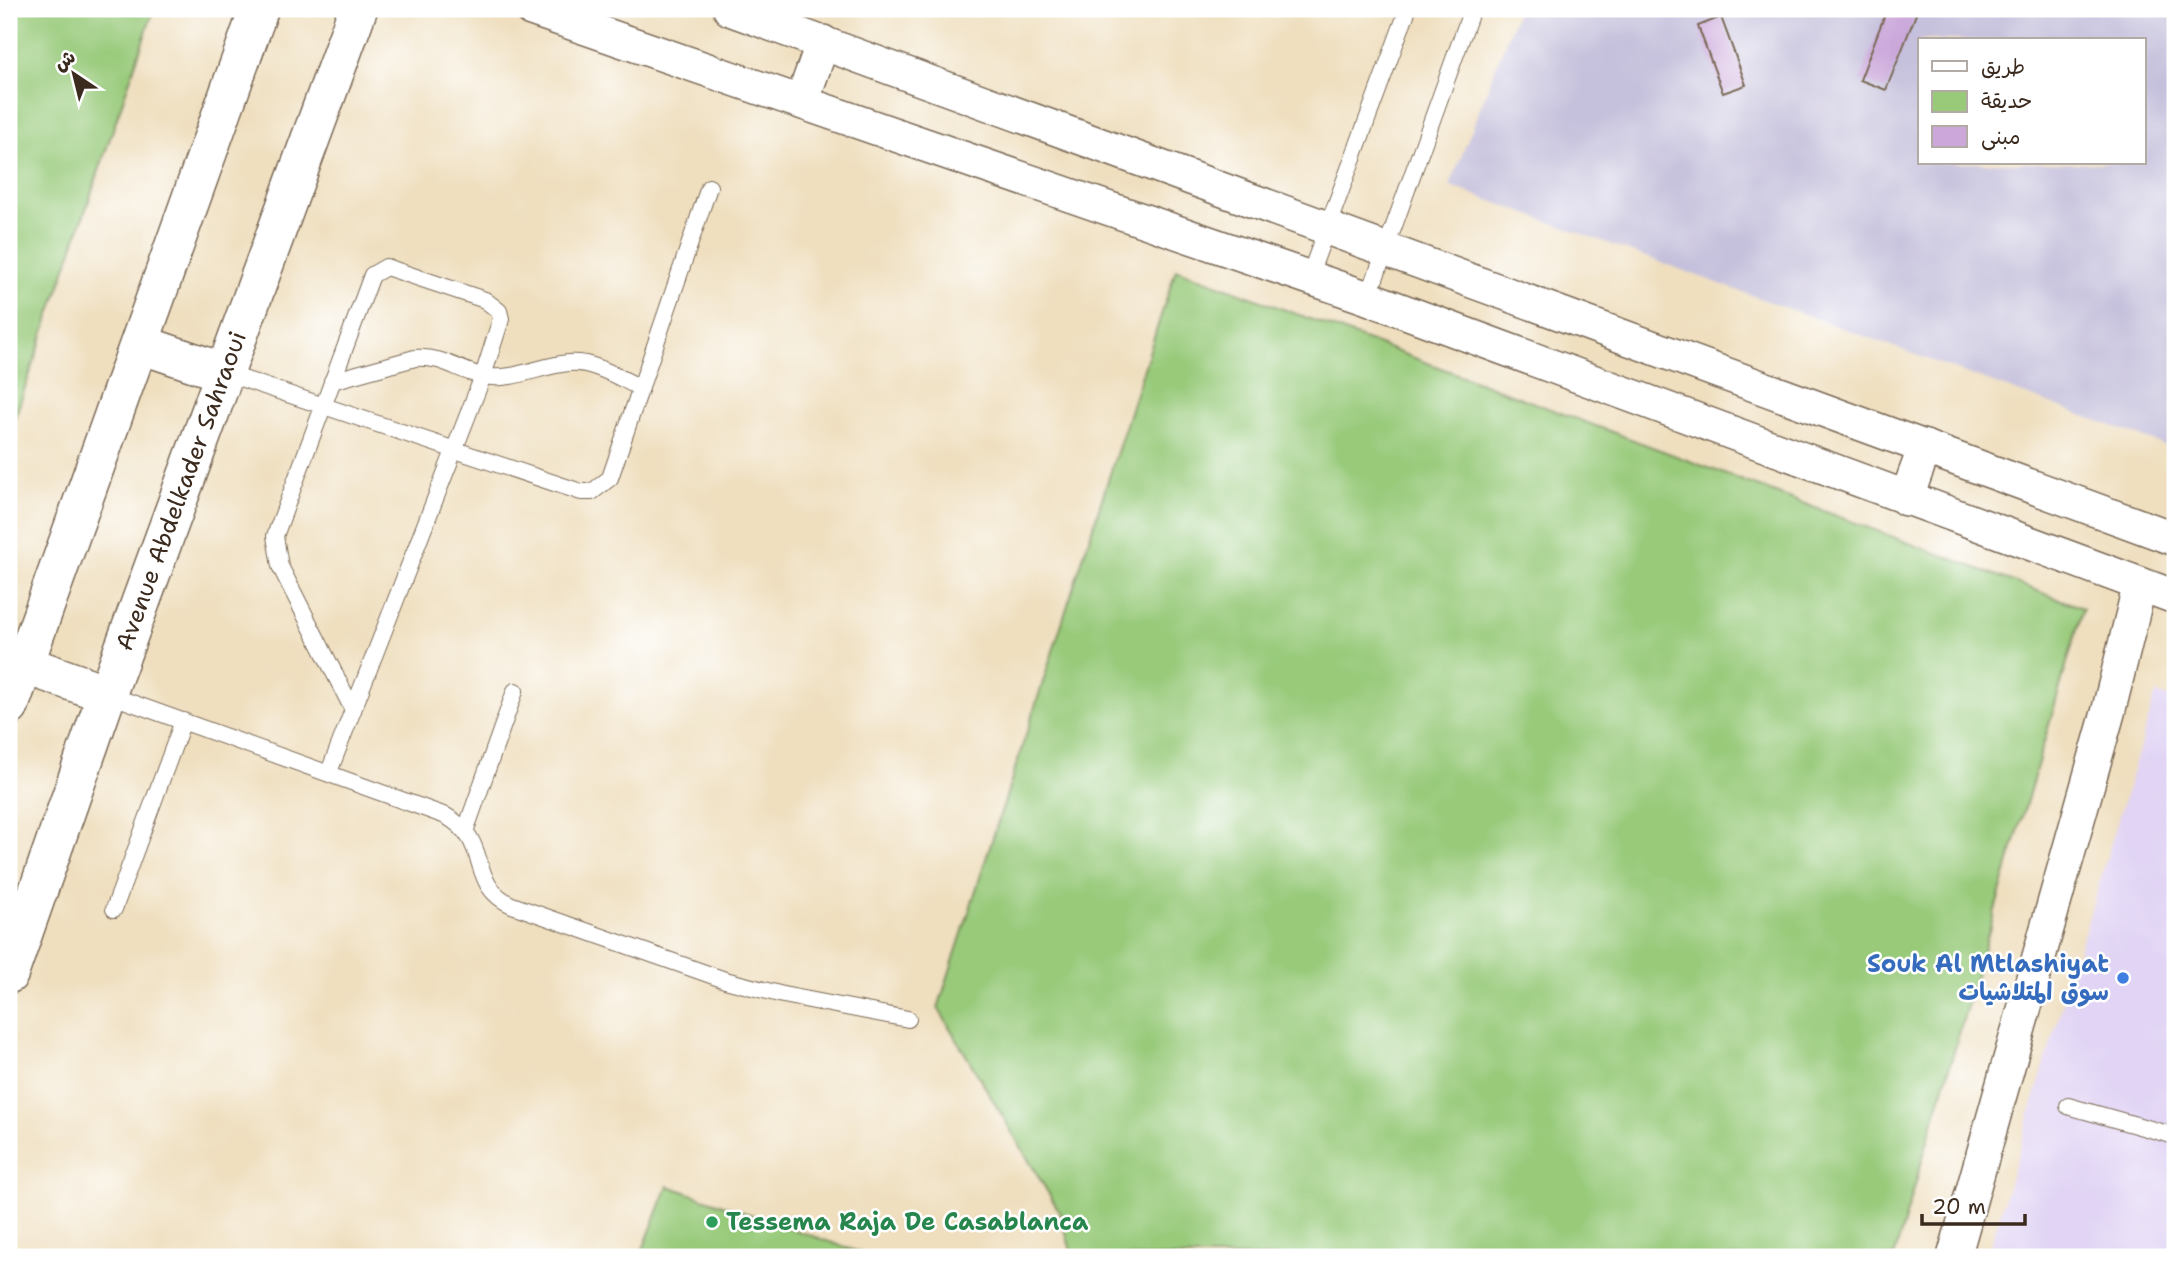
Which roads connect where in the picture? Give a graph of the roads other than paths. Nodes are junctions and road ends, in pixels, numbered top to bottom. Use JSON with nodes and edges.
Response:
{"nodes":[{"id":1,"x":259,"y":9,"type":"edge"},
{"id":2,"x":358,"y":9,"type":"edge"},
{"id":3,"x":531,"y":9,"type":"edge"},
{"id":4,"x":730,"y":9,"type":"edge"},
{"id":5,"x":1408,"y":9,"type":"edge"},
{"id":6,"x":1472,"y":9,"type":"edge"},
{"id":7,"x":823,"y":43,"type":"junction"},
{"id":8,"x":802,"y":101,"type":"junction"},
{"id":9,"x":709,"y":187,"type":"dead end"},
{"id":10,"x":1327,"y":226,"type":"junction"},
{"id":11,"x":1386,"y":247,"type":"junction"},
{"id":12,"x":1309,"y":277,"type":"junction"},
{"id":13,"x":1368,"y":298,"type":"junction"},
{"id":14,"x":140,"y":344,"type":"junction"},
{"id":15,"x":225,"y":373,"type":"junction"},
{"id":16,"x":483,"y":376,"type":"junction"},
{"id":17,"x":332,"y":381,"type":"junction"},
{"id":18,"x":641,"y":388,"type":"junction"},
{"id":19,"x":324,"y":407,"type":"junction"},
{"id":20,"x":1925,"y":447,"type":"junction"},
{"id":21,"x":453,"y":452,"type":"junction"},
{"id":22,"x":1906,"y":499,"type":"junction"},
{"id":23,"x":2175,"y":539,"type":"edge"},
{"id":24,"x":2140,"y":584,"type":"junction"},
{"id":25,"x":2175,"y":597,"type":"edge"},
{"id":26,"x":23,"y":664,"type":"junction"},
{"id":27,"x":515,"y":691,"type":"dead end"},
{"id":28,"x":107,"y":694,"type":"junction"},
{"id":29,"x":9,"y":707,"type":"edge"},
{"id":30,"x":353,"y":710,"type":"junction"},
{"id":31,"x":183,"y":721,"type":"junction"},
{"id":32,"x":329,"y":772,"type":"junction"},
{"id":33,"x":466,"y":829,"type":"junction"},
{"id":34,"x":114,"y":909,"type":"dead end"},
{"id":35,"x":9,"y":974,"type":"edge"},
{"id":36,"x":908,"y":1019,"type":"dead end"},
{"id":37,"x":2068,"y":1106,"type":"dead end"},
{"id":38,"x":2175,"y":1136,"type":"edge"},
{"id":39,"x":1954,"y":1257,"type":"edge"}],
"edges":[{"from":1,"to":14,"type":"main road"},
{"from":2,"to":15,"type":"main road","name":"Avenue Abdelkader Sahraoui"},
{"from":3,"to":8,"type":"street"},
{"from":4,"to":7,"type":"street"},
{"from":5,"to":10,"type":"lane"},
{"from":6,"to":11,"type":"lane"},
{"from":7,"to":8,"type":"street"},
{"from":7,"to":10,"type":"street"},
{"from":8,"to":12,"type":"street"},
{"from":9,"to":18,"type":"lane"},
{"from":10,"to":11,"type":"street"},
{"from":10,"to":12,"type":"lane"},
{"from":11,"to":13,"type":"lane"},
{"from":11,"to":20,"type":"street"},
{"from":12,"to":13,"type":"street"},
{"from":13,"to":22,"type":"street"},
{"from":14,"to":15,"type":"main road"},
{"from":14,"to":26,"type":"main road"},
{"from":15,"to":19,"type":"lane"},
{"from":15,"to":28,"type":"main road","name":"Avenue Abdelkader Sahraoui"},
{"from":16,"to":17,"type":"lane"},
{"from":16,"to":17,"type":"lane"},
{"from":16,"to":18,"type":"lane"},
{"from":16,"to":21,"type":"lane"},
{"from":17,"to":19,"type":"lane"},
{"from":18,"to":21,"type":"lane"},
{"from":19,"to":21,"type":"lane"},
{"from":19,"to":30,"type":"lane"},
{"from":20,"to":22,"type":"street"},
{"from":20,"to":23,"type":"street"},
{"from":21,"to":30,"type":"lane"},
{"from":22,"to":24,"type":"street"},
{"from":24,"to":25,"type":"street"},
{"from":24,"to":39,"type":"street"},
{"from":26,"to":28,"type":"main road"},
{"from":26,"to":29,"type":"main road"},
{"from":27,"to":33,"type":"lane"},
{"from":28,"to":31,"type":"lane"},
{"from":28,"to":35,"type":"main road","name":"Avenue Abdelkader Sahraoui"},
{"from":30,"to":32,"type":"lane"},
{"from":31,"to":32,"type":"lane"},
{"from":31,"to":34,"type":"lane"},
{"from":32,"to":33,"type":"lane"},
{"from":33,"to":36,"type":"lane"},
{"from":37,"to":38,"type":"lane"}]}
